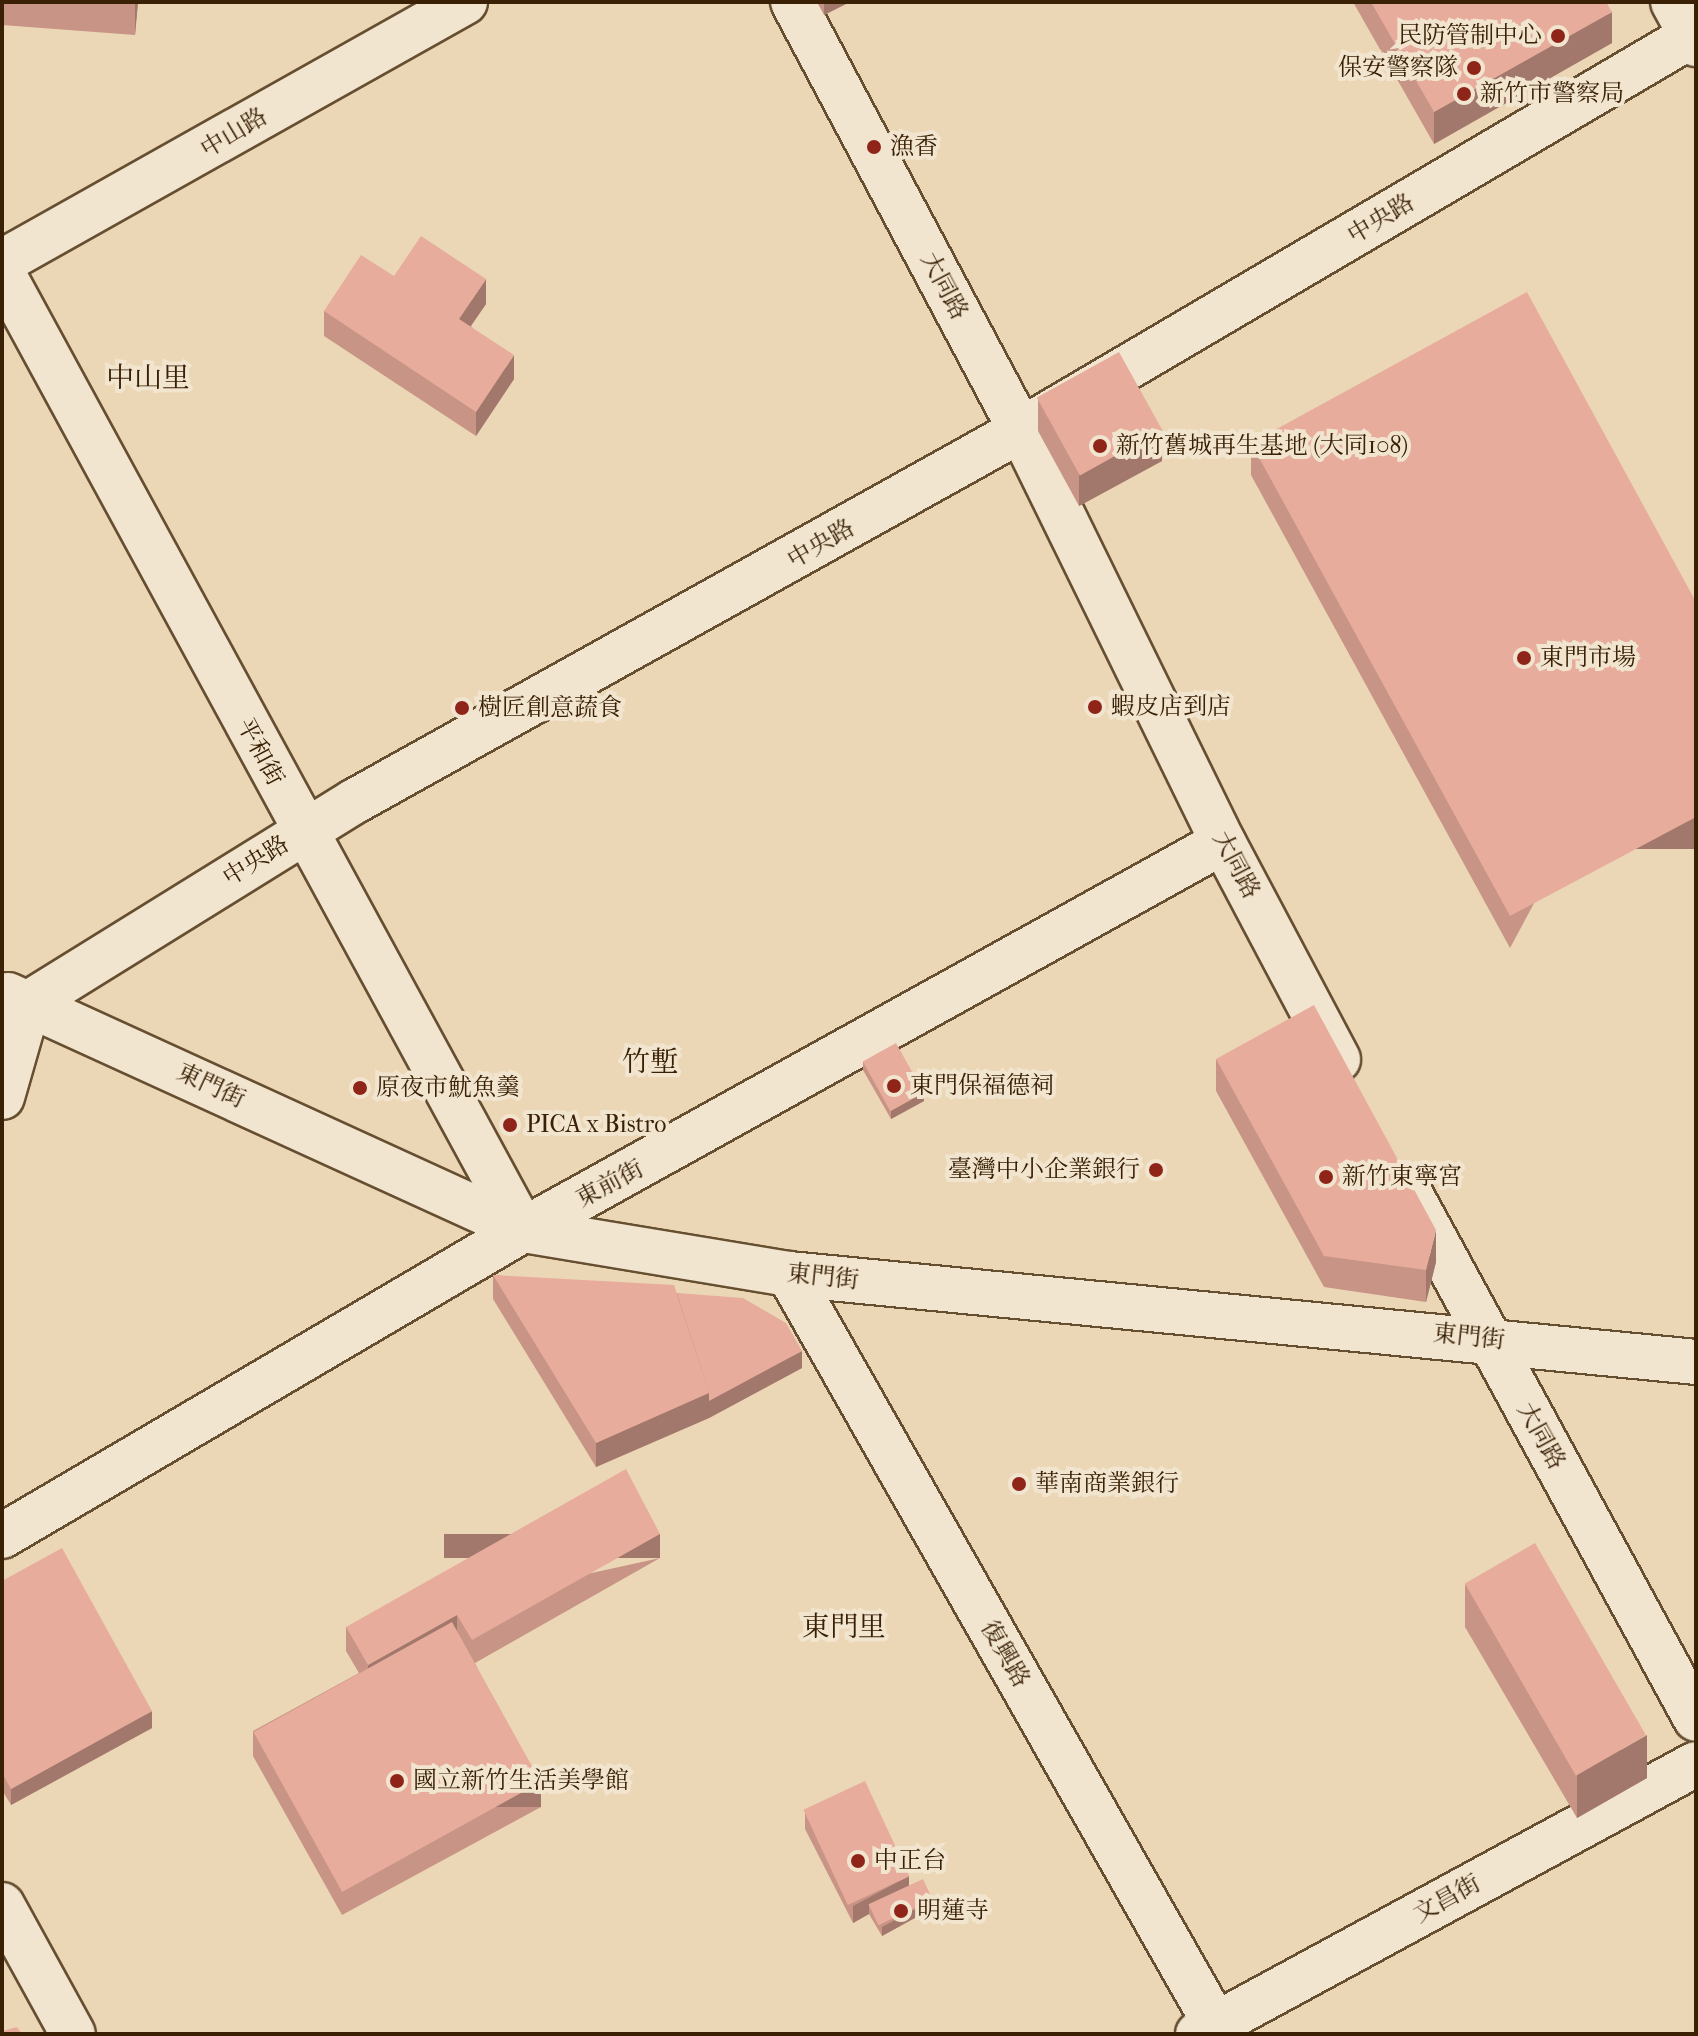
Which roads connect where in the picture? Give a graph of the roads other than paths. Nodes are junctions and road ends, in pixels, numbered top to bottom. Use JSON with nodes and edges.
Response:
{"nodes":[{"id":1,"x":465,"y":2,"type":"edge"},
{"id":2,"x":793,"y":2,"type":"edge"},
{"id":3,"x":1689,"y":29,"type":"edge"},
{"id":4,"x":2,"y":262,"type":"edge"},
{"id":5,"x":2,"y":272,"type":"edge"},
{"id":6,"x":1021,"y":430,"type":"junction"},
{"id":7,"x":303,"y":832,"type":"junction"},
{"id":8,"x":1223,"y":842,"type":"junction"},
{"id":9,"x":16,"y":998,"type":"edge"},
{"id":10,"x":1354,"y":1089,"type":"edge"},
{"id":11,"x":2,"y":1097,"type":"edge"},
{"id":12,"x":1391,"y":1158,"type":"edge"},
{"id":13,"x":523,"y":1230,"type":"junction"},
{"id":14,"x":789,"y":1274,"type":"junction"},
{"id":15,"x":1487,"y":1339,"type":"junction"},
{"id":16,"x":1696,"y":1362,"type":"edge"},
{"id":17,"x":2,"y":1536,"type":"edge"},
{"id":18,"x":1696,"y":1719,"type":"edge"},
{"id":19,"x":1696,"y":1764,"type":"edge"},
{"id":20,"x":2,"y":1905,"type":"edge"},
{"id":21,"x":1212,"y":2031,"type":"edge"},
{"id":22,"x":73,"y":2034,"type":"edge"}],
"edges":[{"from":1,"to":4,"type":"street","name":"中山路"},
{"from":2,"to":6,"type":"street","name":"大同路"},
{"from":3,"to":6,"type":"street","name":"中央路"},
{"from":5,"to":7,"type":"street","name":"平和街"},
{"from":6,"to":7,"type":"street","name":"中央路"},
{"from":6,"to":8,"type":"street","name":"大同路"},
{"from":7,"to":9,"type":"street","name":"中央路"},
{"from":7,"to":13,"type":"street","name":"平和街"},
{"from":8,"to":10,"type":"street","name":"大同路"},
{"from":8,"to":13,"type":"street","name":"東前街"},
{"from":9,"to":11,"type":"street"},
{"from":9,"to":13,"type":"street","name":"東門街"},
{"from":12,"to":15,"type":"street","name":"大同路"},
{"from":13,"to":14,"type":"street","name":"東門街"},
{"from":13,"to":17,"type":"street","name":"東前街"},
{"from":14,"to":15,"type":"street","name":"東門街"},
{"from":14,"to":21,"type":"street","name":"復興路"},
{"from":15,"to":16,"type":"street","name":"東門街"},
{"from":15,"to":18,"type":"street","name":"大同路"},
{"from":19,"to":21,"type":"street","name":"文昌街"},
{"from":20,"to":22,"type":"street"}]}
